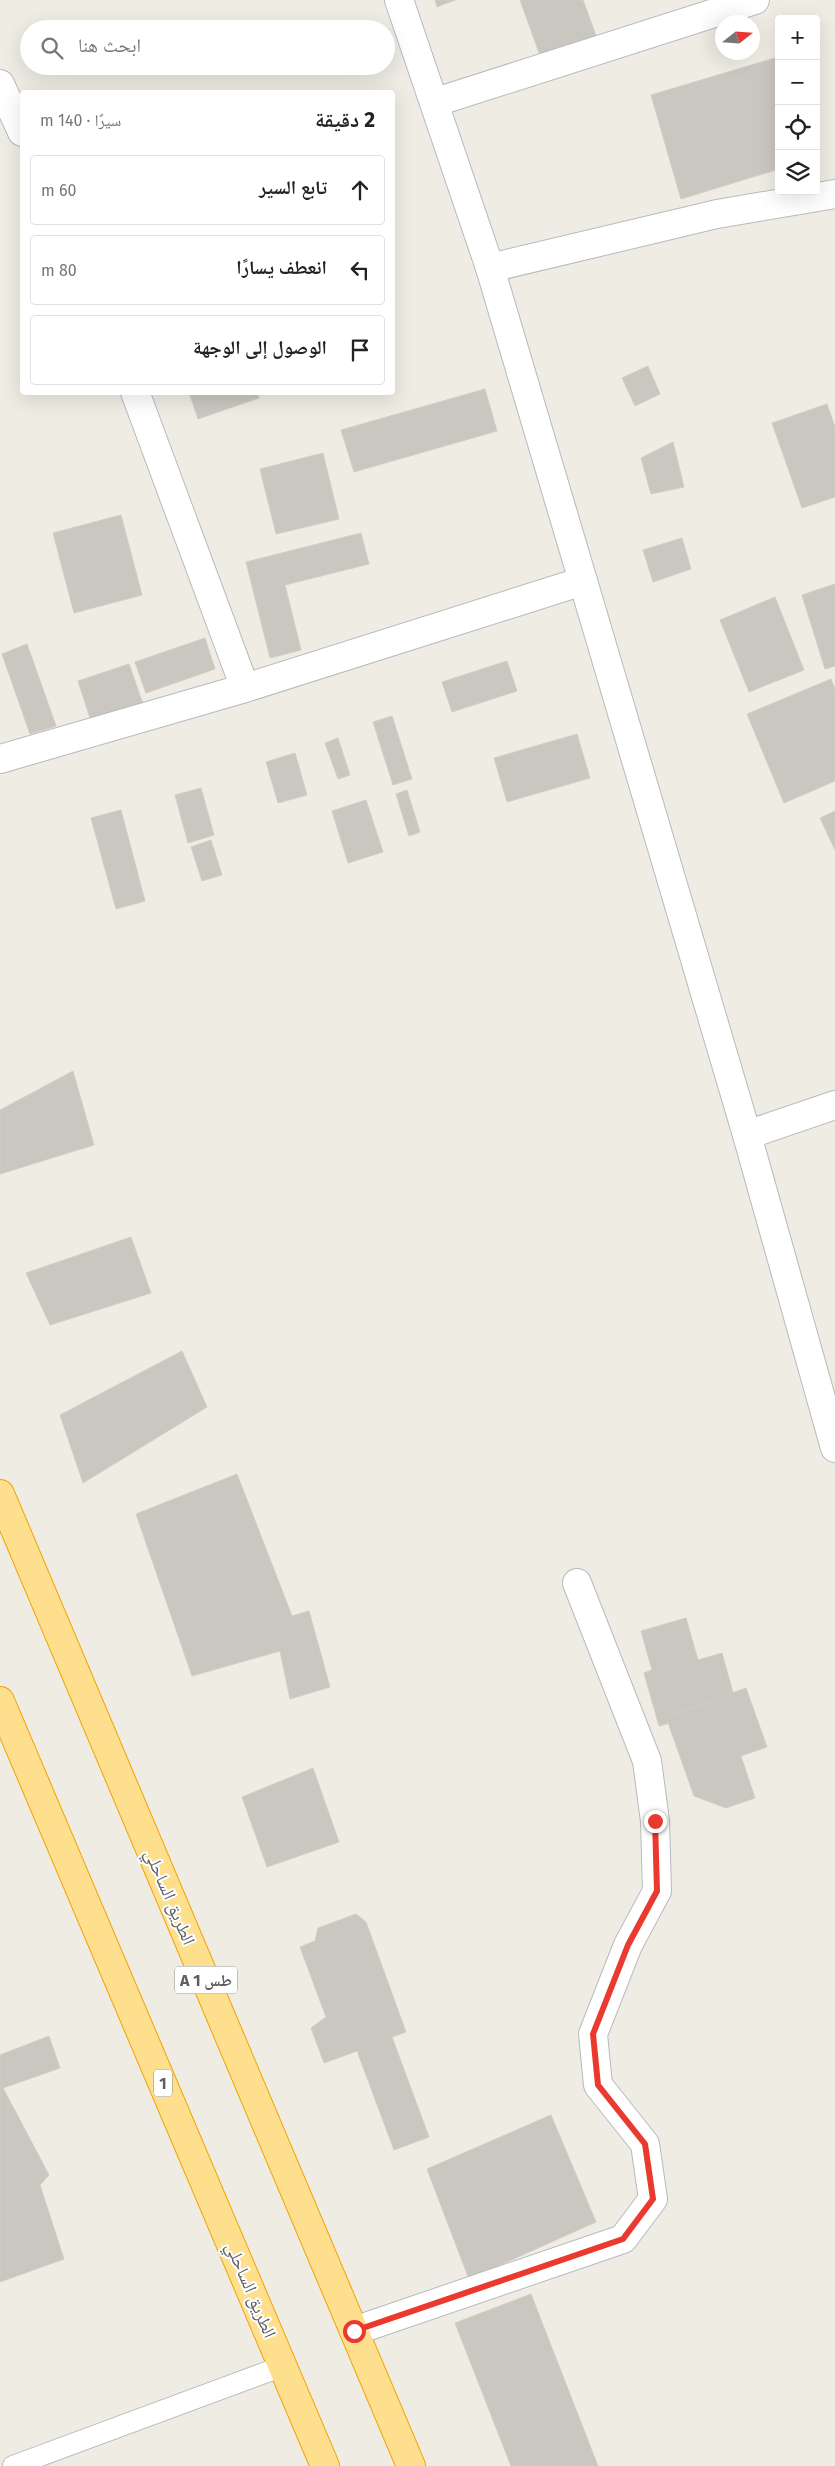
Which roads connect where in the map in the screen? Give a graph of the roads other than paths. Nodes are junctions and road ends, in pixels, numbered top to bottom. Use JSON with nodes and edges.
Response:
{"nodes":[{"id":1,"x":400,"y":0,"type":"edge"},
{"id":2,"x":755,"y":0,"type":"edge"},
{"id":3,"x":0,"y":84,"type":"edge"},
{"id":4,"x":436,"y":102,"type":"junction"},
{"id":5,"x":20,"y":128,"type":"edge"},
{"id":6,"x":835,"y":194,"type":"edge"},
{"id":7,"x":490,"y":268,"type":"junction"},
{"id":8,"x":137,"y":395,"type":"edge"},
{"id":9,"x":583,"y":581,"type":"junction"},
{"id":10,"x":245,"y":688,"type":"junction"},
{"id":11,"x":0,"y":759,"type":"edge"},
{"id":12,"x":835,"y":1105,"type":"edge"},
{"id":13,"x":747,"y":1135,"type":"junction"},
{"id":14,"x":835,"y":1448,"type":"edge"},
{"id":15,"x":0,"y":1494,"type":"edge"},
{"id":16,"x":577,"y":1583,"type":"dead end"},
{"id":17,"x":0,"y":1701,"type":"edge"},
{"id":18,"x":354,"y":2331,"type":"junction"},
{"id":19,"x":283,"y":2366,"type":"junction"},
{"id":20,"x":13,"y":2466,"type":"edge"},
{"id":21,"x":326,"y":2466,"type":"edge"},
{"id":22,"x":411,"y":2466,"type":"edge"}],
"edges":[{"from":1,"to":4,"type":"street"},
{"from":2,"to":4,"type":"street"},
{"from":3,"to":5,"type":"street"},
{"from":4,"to":7,"type":"street"},
{"from":6,"to":7,"type":"street"},
{"from":7,"to":9,"type":"street"},
{"from":8,"to":10,"type":"street"},
{"from":9,"to":10,"type":"street"},
{"from":9,"to":13,"type":"street"},
{"from":10,"to":11,"type":"street"},
{"from":12,"to":13,"type":"street"},
{"from":13,"to":14,"type":"street"},
{"from":15,"to":18,"type":"highway","name":"الطريق الساحلي","number":"A 1 طس"},
{"from":16,"to":18,"type":"street"},
{"from":17,"to":19,"type":"highway","name":"الطريق الساحلي","number":"1"},
{"from":18,"to":22,"type":"highway","name":"الطريق الساحلي","number":"A 1 طس"},
{"from":19,"to":20,"type":"lane"},
{"from":19,"to":21,"type":"highway","name":"الطريق الساحلي","number":"1"}]}
